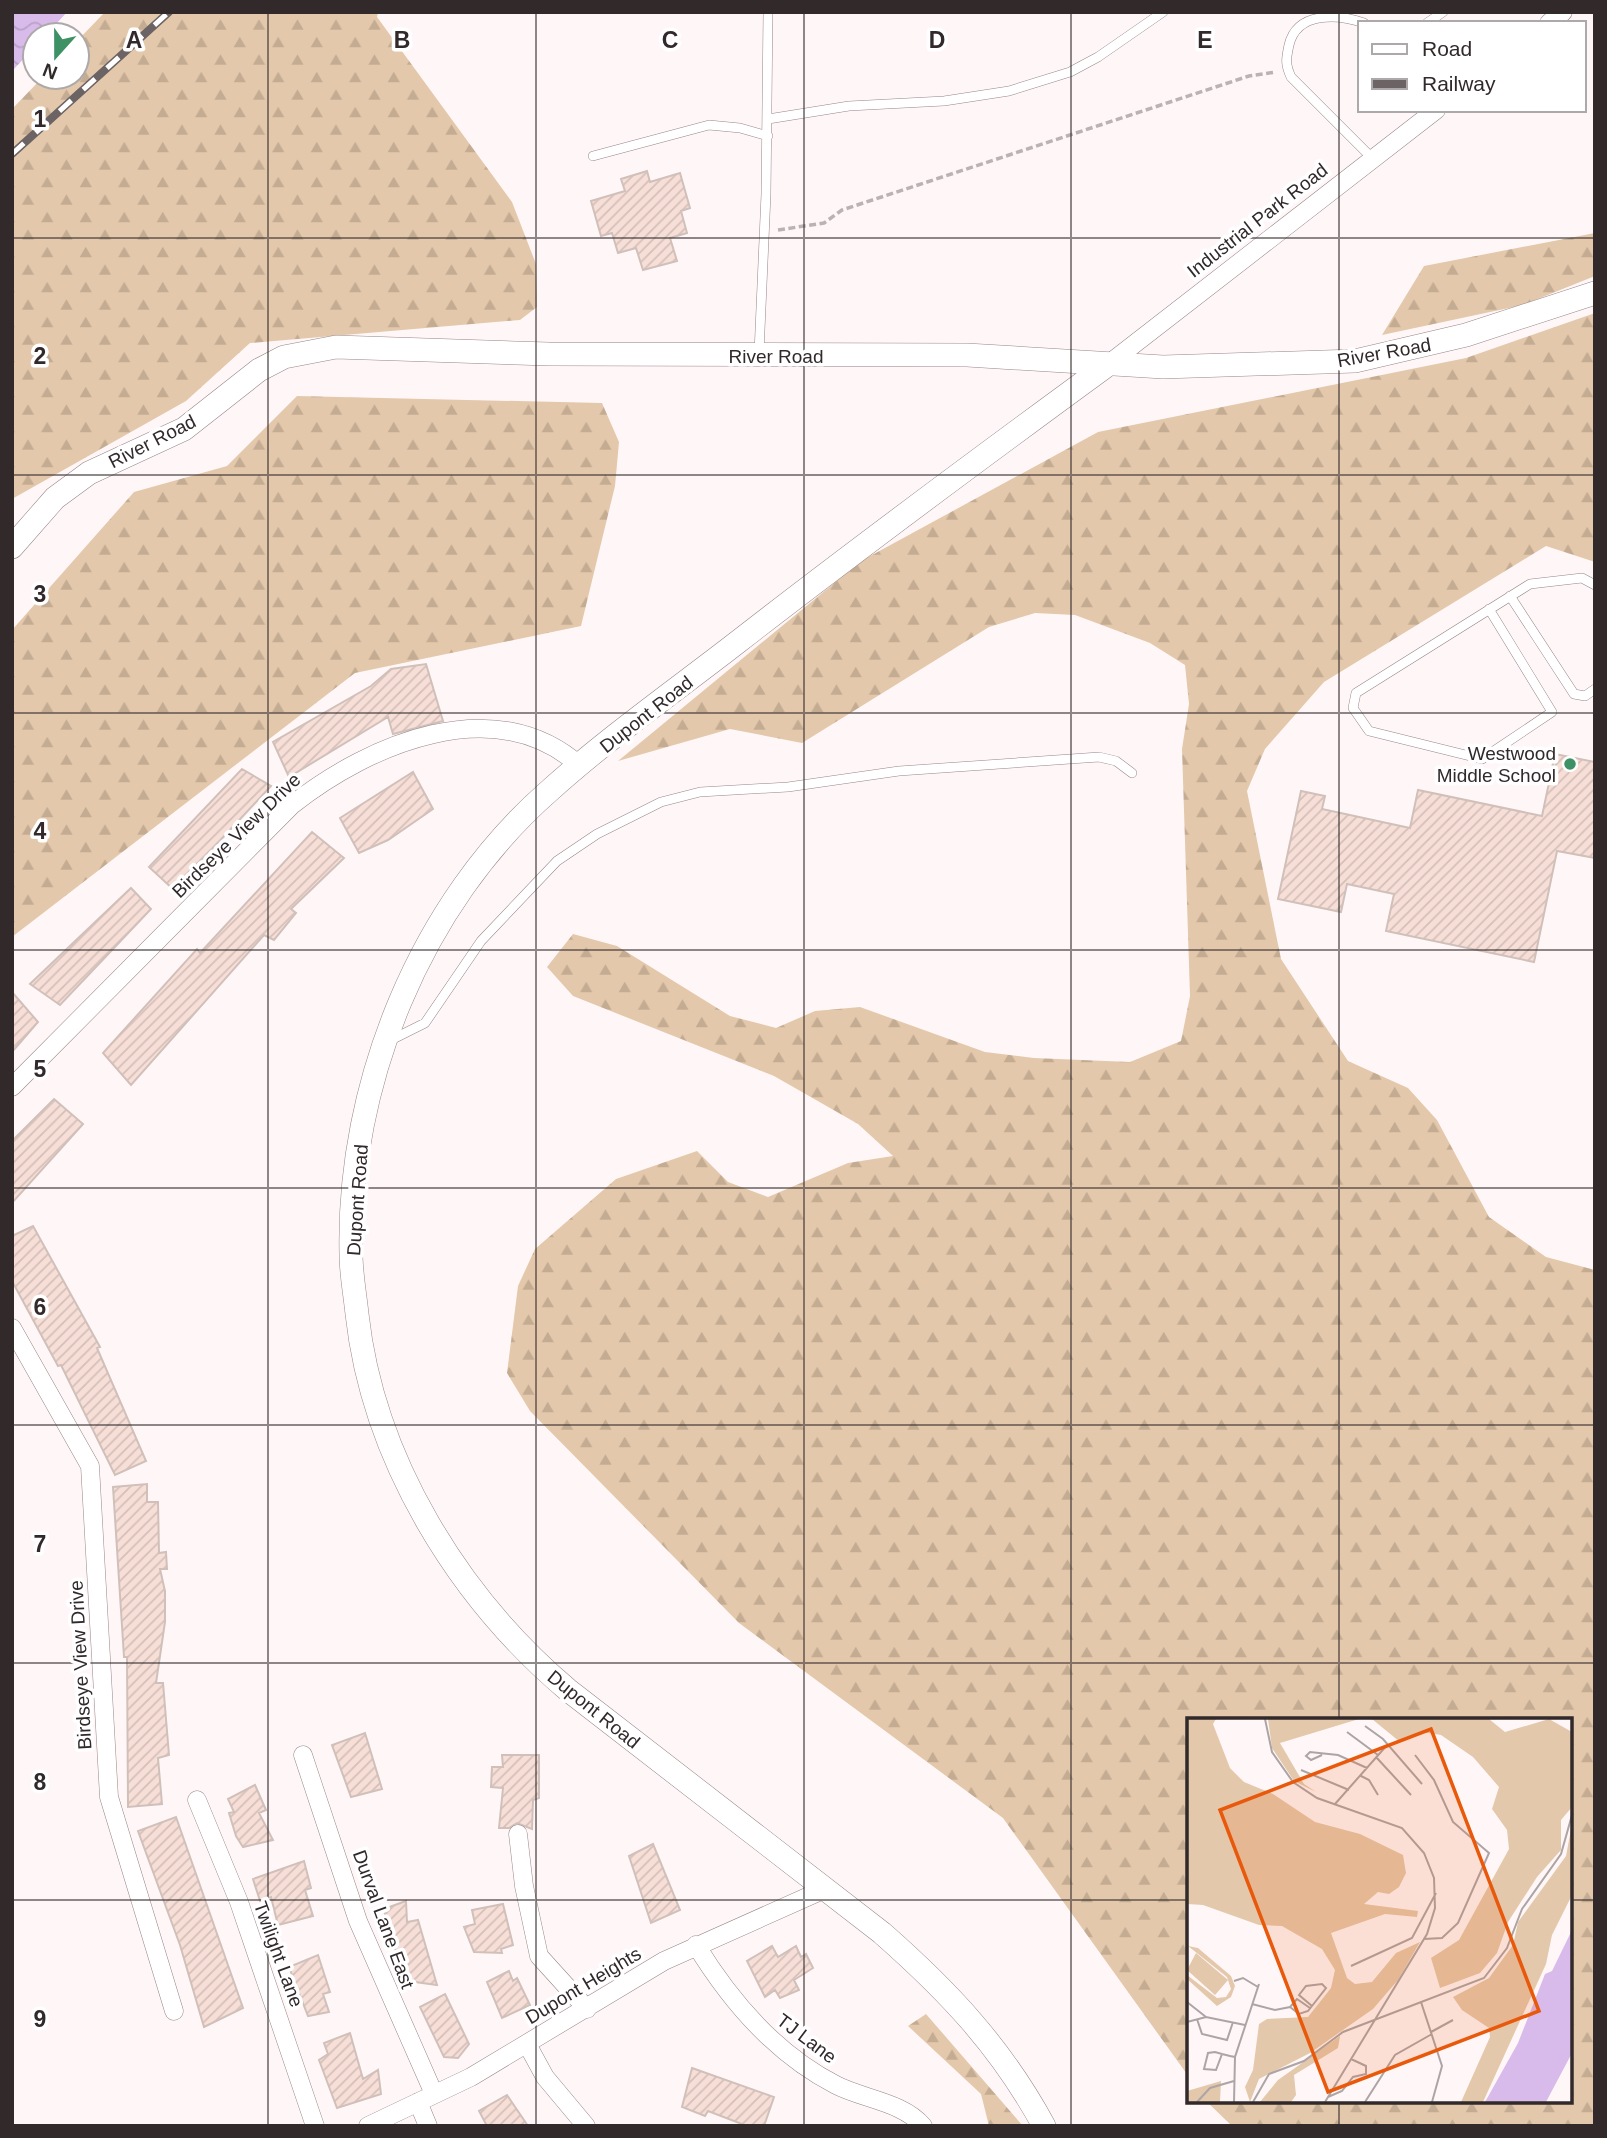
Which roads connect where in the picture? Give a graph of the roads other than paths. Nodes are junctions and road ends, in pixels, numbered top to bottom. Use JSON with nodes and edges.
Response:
{"nodes":[{"id":1,"x":768,"y":12,"type":"edge"},
{"id":2,"x":1163,"y":12,"type":"edge"},
{"id":3,"x":1358,"y":22,"type":"edge"},
{"id":4,"x":1433,"y":112,"type":"edge"},
{"id":5,"x":768,"y":119,"type":"junction"},
{"id":6,"x":768,"y":136,"type":"junction"},
{"id":7,"x":593,"y":156,"type":"dead end"},
{"id":8,"x":1372,"y":158,"type":"junction"},
{"id":9,"x":1595,"y":293,"type":"edge"},
{"id":10,"x":758,"y":356,"type":"junction"},
{"id":11,"x":1106,"y":366,"type":"junction"},
{"id":12,"x":12,"y":547,"type":"edge"},
{"id":13,"x":1595,"y":585,"type":"edge"},
{"id":14,"x":1510,"y":596,"type":"junction"},
{"id":15,"x":1489,"y":610,"type":"junction"},
{"id":16,"x":1595,"y":690,"type":"edge"},
{"id":17,"x":580,"y":766,"type":"junction"},
{"id":18,"x":1132,"y":773,"type":"dead end"},
{"id":19,"x":386,"y":1042,"type":"junction"},
{"id":20,"x":12,"y":1087,"type":"edge"},
{"id":21,"x":12,"y":1328,"type":"edge"},
{"id":22,"x":303,"y":1755,"type":"dead end"},
{"id":23,"x":197,"y":1800,"type":"dead end"},
{"id":24,"x":518,"y":1835,"type":"dead end"},
{"id":25,"x":825,"y":1889,"type":"junction"},
{"id":26,"x":696,"y":1945,"type":"junction"},
{"id":27,"x":587,"y":2008,"type":"junction"},
{"id":28,"x":174,"y":2011,"type":"dead end"},
{"id":29,"x":527,"y":2044,"type":"junction"},
{"id":30,"x":426,"y":2098,"type":"junction"},
{"id":31,"x":315,"y":2126,"type":"edge"},
{"id":32,"x":368,"y":2126,"type":"edge"},
{"id":33,"x":428,"y":2126,"type":"edge"},
{"id":34,"x":586,"y":2126,"type":"edge"},
{"id":35,"x":923,"y":2126,"type":"edge"},
{"id":36,"x":1044,"y":2126,"type":"edge"}],
"edges":[{"from":1,"to":5,"type":"lane"},
{"from":2,"to":5,"type":"lane"},
{"from":3,"to":8,"type":"lane"},
{"from":4,"to":8,"type":"street","name":"Industrial Park Road"},
{"from":5,"to":6,"type":"lane"},
{"from":6,"to":7,"type":"lane"},
{"from":6,"to":10,"type":"lane"},
{"from":8,"to":11,"type":"street","name":"Industrial Park Road"},
{"from":9,"to":11,"type":"street","name":"River Road"},
{"from":10,"to":11,"type":"street","name":"River Road"},
{"from":10,"to":12,"type":"street","name":"River Road"},
{"from":11,"to":17,"type":"street","name":"Dupont Road"},
{"from":13,"to":14,"type":"lane"},
{"from":14,"to":15,"type":"lane"},
{"from":14,"to":16,"type":"lane"},
{"from":15,"to":15,"type":"lane"},
{"from":17,"to":19,"type":"street","name":"Dupont Road"},
{"from":17,"to":20,"type":"street","name":"Birdseye View Drive"},
{"from":18,"to":19,"type":"lane"},
{"from":19,"to":25,"type":"street","name":"Dupont Road"},
{"from":21,"to":28,"type":"street","name":"Birdseye View Drive"},
{"from":22,"to":30,"type":"street","name":"Durval Lane East"},
{"from":23,"to":31,"type":"street","name":"Twilight Lane"},
{"from":24,"to":27,"type":"street"},
{"from":25,"to":26,"type":"street","name":"Dupont Heights"},
{"from":25,"to":36,"type":"street","name":"Dupont Road"},
{"from":26,"to":27,"type":"street","name":"Dupont Heights"},
{"from":26,"to":35,"type":"street","name":"TJ Lane"},
{"from":27,"to":29,"type":"street","name":"Dupont Heights"},
{"from":29,"to":30,"type":"street","name":"Dupont Heights"},
{"from":29,"to":34,"type":"street"},
{"from":30,"to":32,"type":"street","name":"Dupont Heights"},
{"from":30,"to":33,"type":"street","name":"Durval Lane East"}]}
